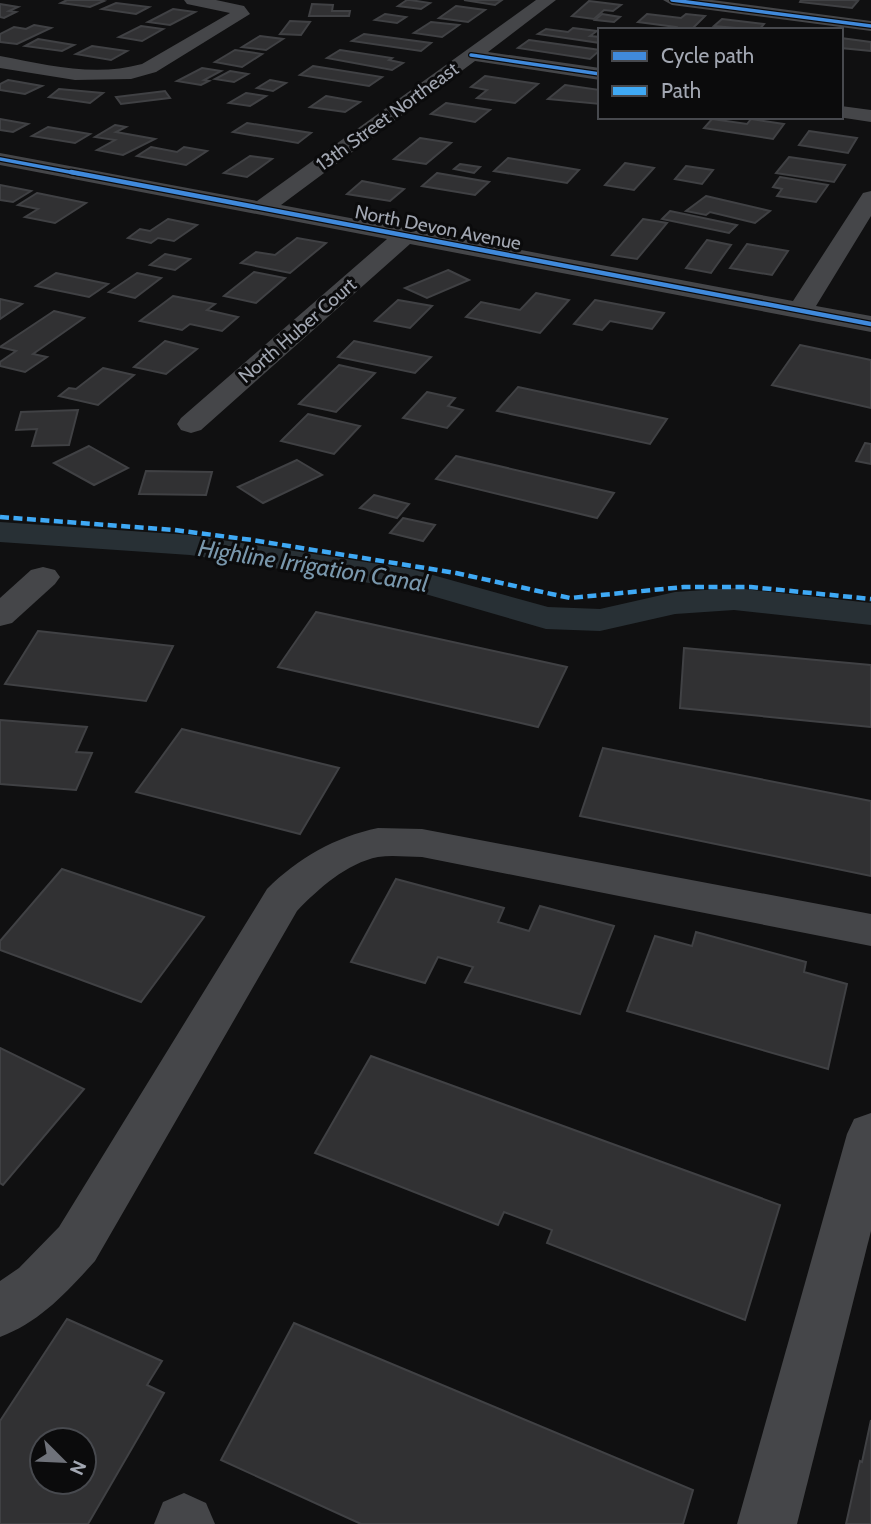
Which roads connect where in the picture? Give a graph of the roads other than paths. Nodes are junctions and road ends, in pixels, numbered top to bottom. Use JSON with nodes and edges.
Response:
{"nodes":[{"id":1,"x":193,"y":0,"type":"edge"},
{"id":2,"x":547,"y":0,"type":"edge"},
{"id":3,"x":672,"y":0,"type":"edge"},
{"id":4,"x":871,"y":26,"type":"edge"},
{"id":5,"x":471,"y":54,"type":"junction"},
{"id":6,"x":0,"y":62,"type":"edge"},
{"id":7,"x":598,"y":74,"type":"edge"},
{"id":8,"x":843,"y":112,"type":"edge"},
{"id":9,"x":871,"y":116,"type":"edge"},
{"id":10,"x":0,"y":159,"type":"edge"},
{"id":11,"x":871,"y":198,"type":"edge"},
{"id":12,"x":261,"y":209,"type":"junction"},
{"id":13,"x":404,"y":237,"type":"junction"},
{"id":14,"x":800,"y":310,"type":"junction"},
{"id":15,"x":871,"y":324,"type":"edge"},
{"id":16,"x":191,"y":424,"type":"dead end"},
{"id":17,"x":43,"y":577,"type":"dead end"},
{"id":18,"x":0,"y":615,"type":"edge"},
{"id":19,"x":871,"y":930,"type":"edge"},
{"id":20,"x":871,"y":1134,"type":"edge"},
{"id":21,"x":0,"y":1312,"type":"edge"},
{"id":22,"x":767,"y":1524,"type":"edge"}],
"edges":[{"from":1,"to":6,"type":"street"},
{"from":2,"to":5,"type":"street","name":"13th Street Northeast"},
{"from":3,"to":4,"type":"street"},
{"from":5,"to":7,"type":"street"},
{"from":5,"to":12,"type":"street","name":"13th Street Northeast"},
{"from":8,"to":9,"type":"street"},
{"from":10,"to":12,"type":"street","name":"North Devon Avenue"},
{"from":11,"to":14,"type":"street"},
{"from":12,"to":13,"type":"street","name":"North Devon Avenue"},
{"from":13,"to":14,"type":"street","name":"North Devon Avenue"},
{"from":13,"to":16,"type":"street","name":"North Huber Court"},
{"from":14,"to":15,"type":"street","name":"North Devon Avenue"},
{"from":17,"to":18,"type":"street"},
{"from":19,"to":21,"type":"street"},
{"from":20,"to":22,"type":"street"}]}
